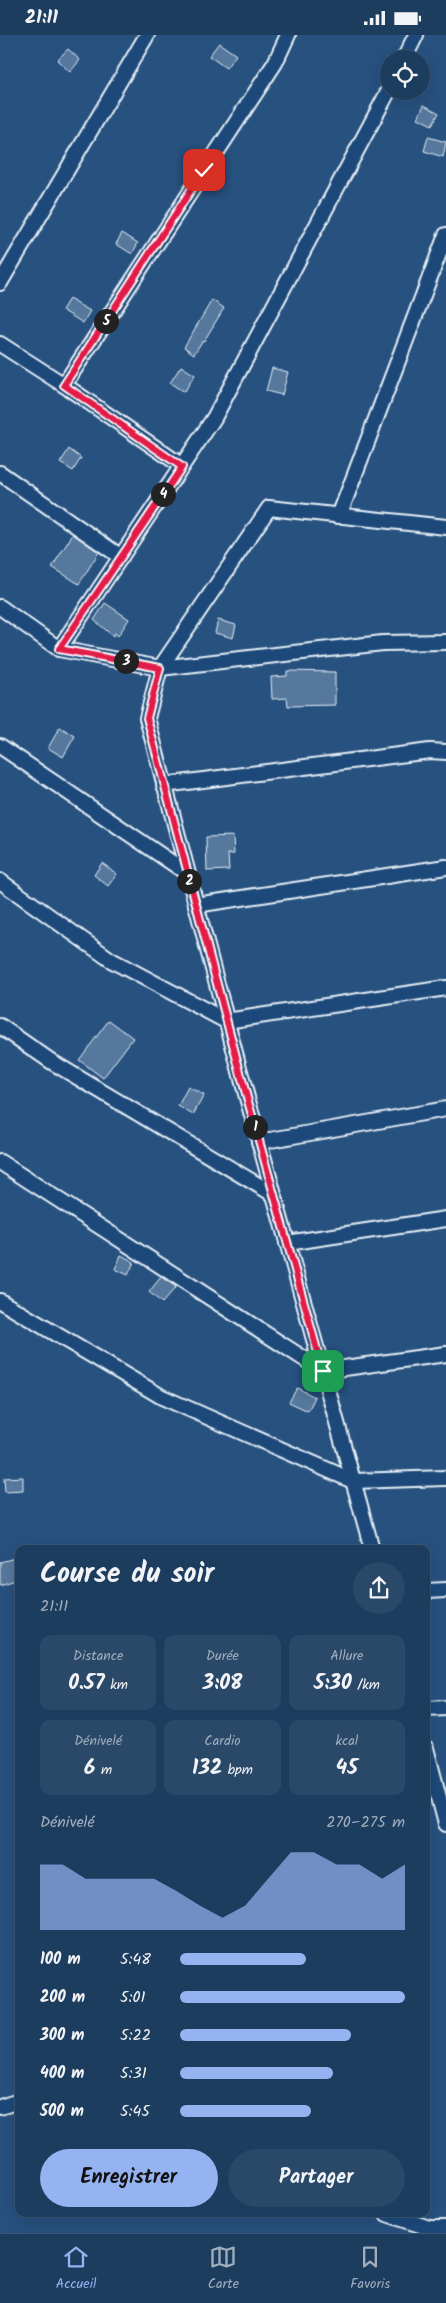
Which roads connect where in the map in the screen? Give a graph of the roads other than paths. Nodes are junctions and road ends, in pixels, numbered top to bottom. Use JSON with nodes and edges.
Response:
{"nodes":[{"id":1,"x":147,"y":35,"type":"edge"},
{"id":2,"x":288,"y":35,"type":"edge"},
{"id":3,"x":416,"y":35,"type":"edge"},
{"id":4,"x":408,"y":50,"type":"edge"},
{"id":5,"x":384,"y":100,"type":"edge"},
{"id":6,"x":446,"y":235,"type":"edge"},
{"id":7,"x":0,"y":283,"type":"edge"},
{"id":8,"x":0,"y":344,"type":"edge"},
{"id":9,"x":64,"y":385,"type":"junction"},
{"id":10,"x":182,"y":467,"type":"junction"},
{"id":11,"x":0,"y":473,"type":"edge"},
{"id":12,"x":339,"y":516,"type":"junction"},
{"id":13,"x":446,"y":527,"type":"edge"},
{"id":14,"x":121,"y":557,"type":"junction"},
{"id":15,"x":0,"y":607,"type":"edge"},
{"id":16,"x":446,"y":642,"type":"edge"},
{"id":17,"x":59,"y":649,"type":"junction"},
{"id":18,"x":160,"y":668,"type":"junction"},
{"id":19,"x":0,"y":746,"type":"edge"},
{"id":20,"x":446,"y":752,"type":"edge"},
{"id":21,"x":164,"y":785,"type":"junction"},
{"id":22,"x":446,"y":867,"type":"edge"},
{"id":23,"x":187,"y":873,"type":"junction"},
{"id":24,"x":0,"y":881,"type":"edge"},
{"id":25,"x":196,"y":905,"type":"junction"},
{"id":26,"x":446,"y":988,"type":"edge"},
{"id":27,"x":226,"y":1021,"type":"junction"},
{"id":28,"x":0,"y":1025,"type":"edge"},
{"id":29,"x":446,"y":1109,"type":"edge"},
{"id":30,"x":259,"y":1142,"type":"junction"},
{"id":31,"x":0,"y":1162,"type":"edge"},
{"id":32,"x":273,"y":1194,"type":"junction"},
{"id":33,"x":446,"y":1219,"type":"edge"},
{"id":34,"x":287,"y":1243,"type":"junction"},
{"id":35,"x":0,"y":1301,"type":"edge"},
{"id":36,"x":446,"y":1354,"type":"edge"},
{"id":37,"x":323,"y":1371,"type":"junction"},
{"id":38,"x":446,"y":1478,"type":"edge"},
{"id":39,"x":353,"y":1481,"type":"junction"},
{"id":40,"x":371,"y":1545,"type":"edge"},
{"id":41,"x":446,"y":1589,"type":"edge"},
{"id":42,"x":430,"y":1591,"type":"edge"},
{"id":43,"x":446,"y":1708,"type":"edge"},
{"id":44,"x":430,"y":1709,"type":"edge"},
{"id":45,"x":430,"y":1763,"type":"edge"},
{"id":46,"x":446,"y":1824,"type":"edge"},
{"id":47,"x":15,"y":2102,"type":"edge"},
{"id":48,"x":0,"y":2107,"type":"edge"},
{"id":49,"x":396,"y":2217,"type":"edge"},
{"id":50,"x":446,"y":2228,"type":"edge"}],
"edges":[{"from":1,"to":7,"type":"street"},
{"from":2,"to":9,"type":"street"},
{"from":3,"to":4,"type":"street"},
{"from":5,"to":10,"type":"street"},
{"from":6,"to":12,"type":"street"},
{"from":8,"to":9,"type":"street"},
{"from":9,"to":10,"type":"street"},
{"from":10,"to":14,"type":"street"},
{"from":11,"to":14,"type":"street"},
{"from":12,"to":13,"type":"street"},
{"from":12,"to":18,"type":"street"},
{"from":14,"to":17,"type":"street"},
{"from":15,"to":17,"type":"street"},
{"from":16,"to":18,"type":"street"},
{"from":17,"to":18,"type":"street"},
{"from":18,"to":21,"type":"street"},
{"from":19,"to":23,"type":"street"},
{"from":20,"to":21,"type":"street"},
{"from":21,"to":23,"type":"street"},
{"from":22,"to":25,"type":"street"},
{"from":23,"to":25,"type":"street"},
{"from":24,"to":27,"type":"street"},
{"from":25,"to":27,"type":"street"},
{"from":26,"to":27,"type":"street"},
{"from":27,"to":30,"type":"street"},
{"from":28,"to":32,"type":"street"},
{"from":29,"to":30,"type":"street"},
{"from":30,"to":32,"type":"street"},
{"from":31,"to":37,"type":"street"},
{"from":32,"to":34,"type":"street"},
{"from":33,"to":34,"type":"street"},
{"from":34,"to":37,"type":"street"},
{"from":35,"to":39,"type":"street"},
{"from":36,"to":37,"type":"street"},
{"from":37,"to":39,"type":"street"},
{"from":38,"to":39,"type":"street"},
{"from":39,"to":40,"type":"street"},
{"from":41,"to":42,"type":"street"},
{"from":43,"to":44,"type":"street"},
{"from":45,"to":46,"type":"street"},
{"from":47,"to":48,"type":"street"},
{"from":49,"to":50,"type":"street"}]}
